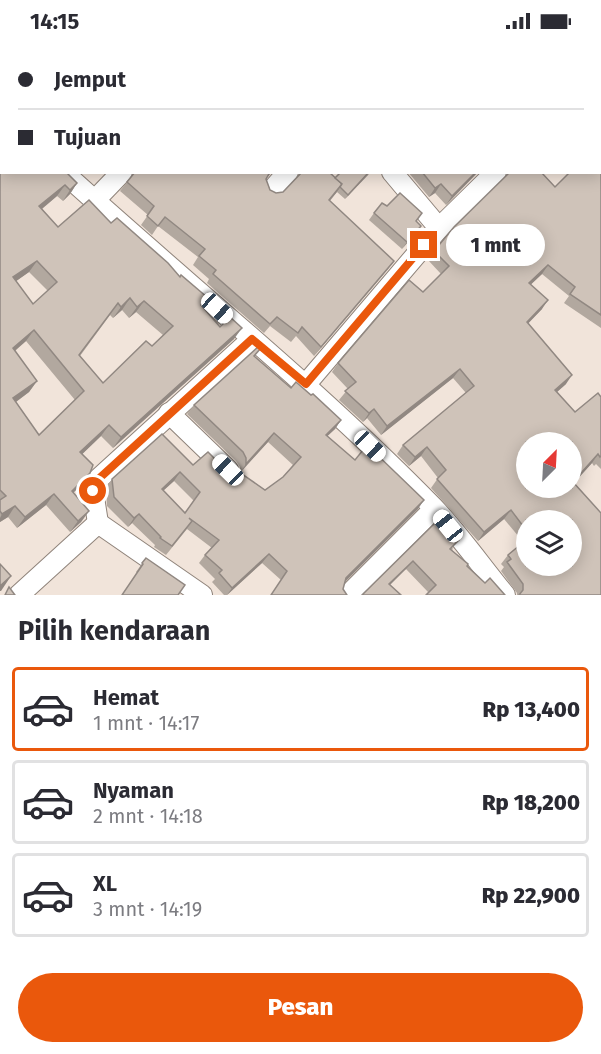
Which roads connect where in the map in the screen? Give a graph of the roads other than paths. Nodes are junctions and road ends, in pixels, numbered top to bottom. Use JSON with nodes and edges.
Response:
{"nodes":[{"id":1,"x":65,"y":174,"type":"edge"},
{"id":2,"x":120,"y":174,"type":"edge"},
{"id":3,"x":286,"y":174,"type":"edge"},
{"id":4,"x":395,"y":174,"type":"edge"},
{"id":5,"x":494,"y":174,"type":"edge"},
{"id":6,"x":272,"y":190,"type":"edge"},
{"id":7,"x":95,"y":200,"type":"junction"},
{"id":8,"x":439,"y":228,"type":"junction"},
{"id":9,"x":252,"y":339,"type":"junction"},
{"id":10,"x":306,"y":384,"type":"junction"},
{"id":11,"x":169,"y":413,"type":"junction"},
{"id":12,"x":228,"y":470,"type":"edge"},
{"id":13,"x":434,"y":509,"type":"junction"},
{"id":14,"x":98,"y":523,"type":"junction"},
{"id":15,"x":19,"y":595,"type":"edge"},
{"id":16,"x":202,"y":595,"type":"edge"},
{"id":17,"x":348,"y":595,"type":"edge"},
{"id":18,"x":505,"y":595,"type":"edge"}],
"edges":[{"from":1,"to":7,"type":"street"},
{"from":2,"to":7,"type":"street"},
{"from":3,"to":6,"type":"street"},
{"from":4,"to":8,"type":"street"},
{"from":5,"to":8,"type":"street"},
{"from":7,"to":9,"type":"street"},
{"from":8,"to":10,"type":"street"},
{"from":9,"to":10,"type":"street"},
{"from":9,"to":11,"type":"street"},
{"from":10,"to":13,"type":"street"},
{"from":11,"to":12,"type":"street"},
{"from":11,"to":14,"type":"street"},
{"from":13,"to":17,"type":"street"},
{"from":13,"to":18,"type":"street"},
{"from":14,"to":15,"type":"street"},
{"from":14,"to":16,"type":"street"}]}
